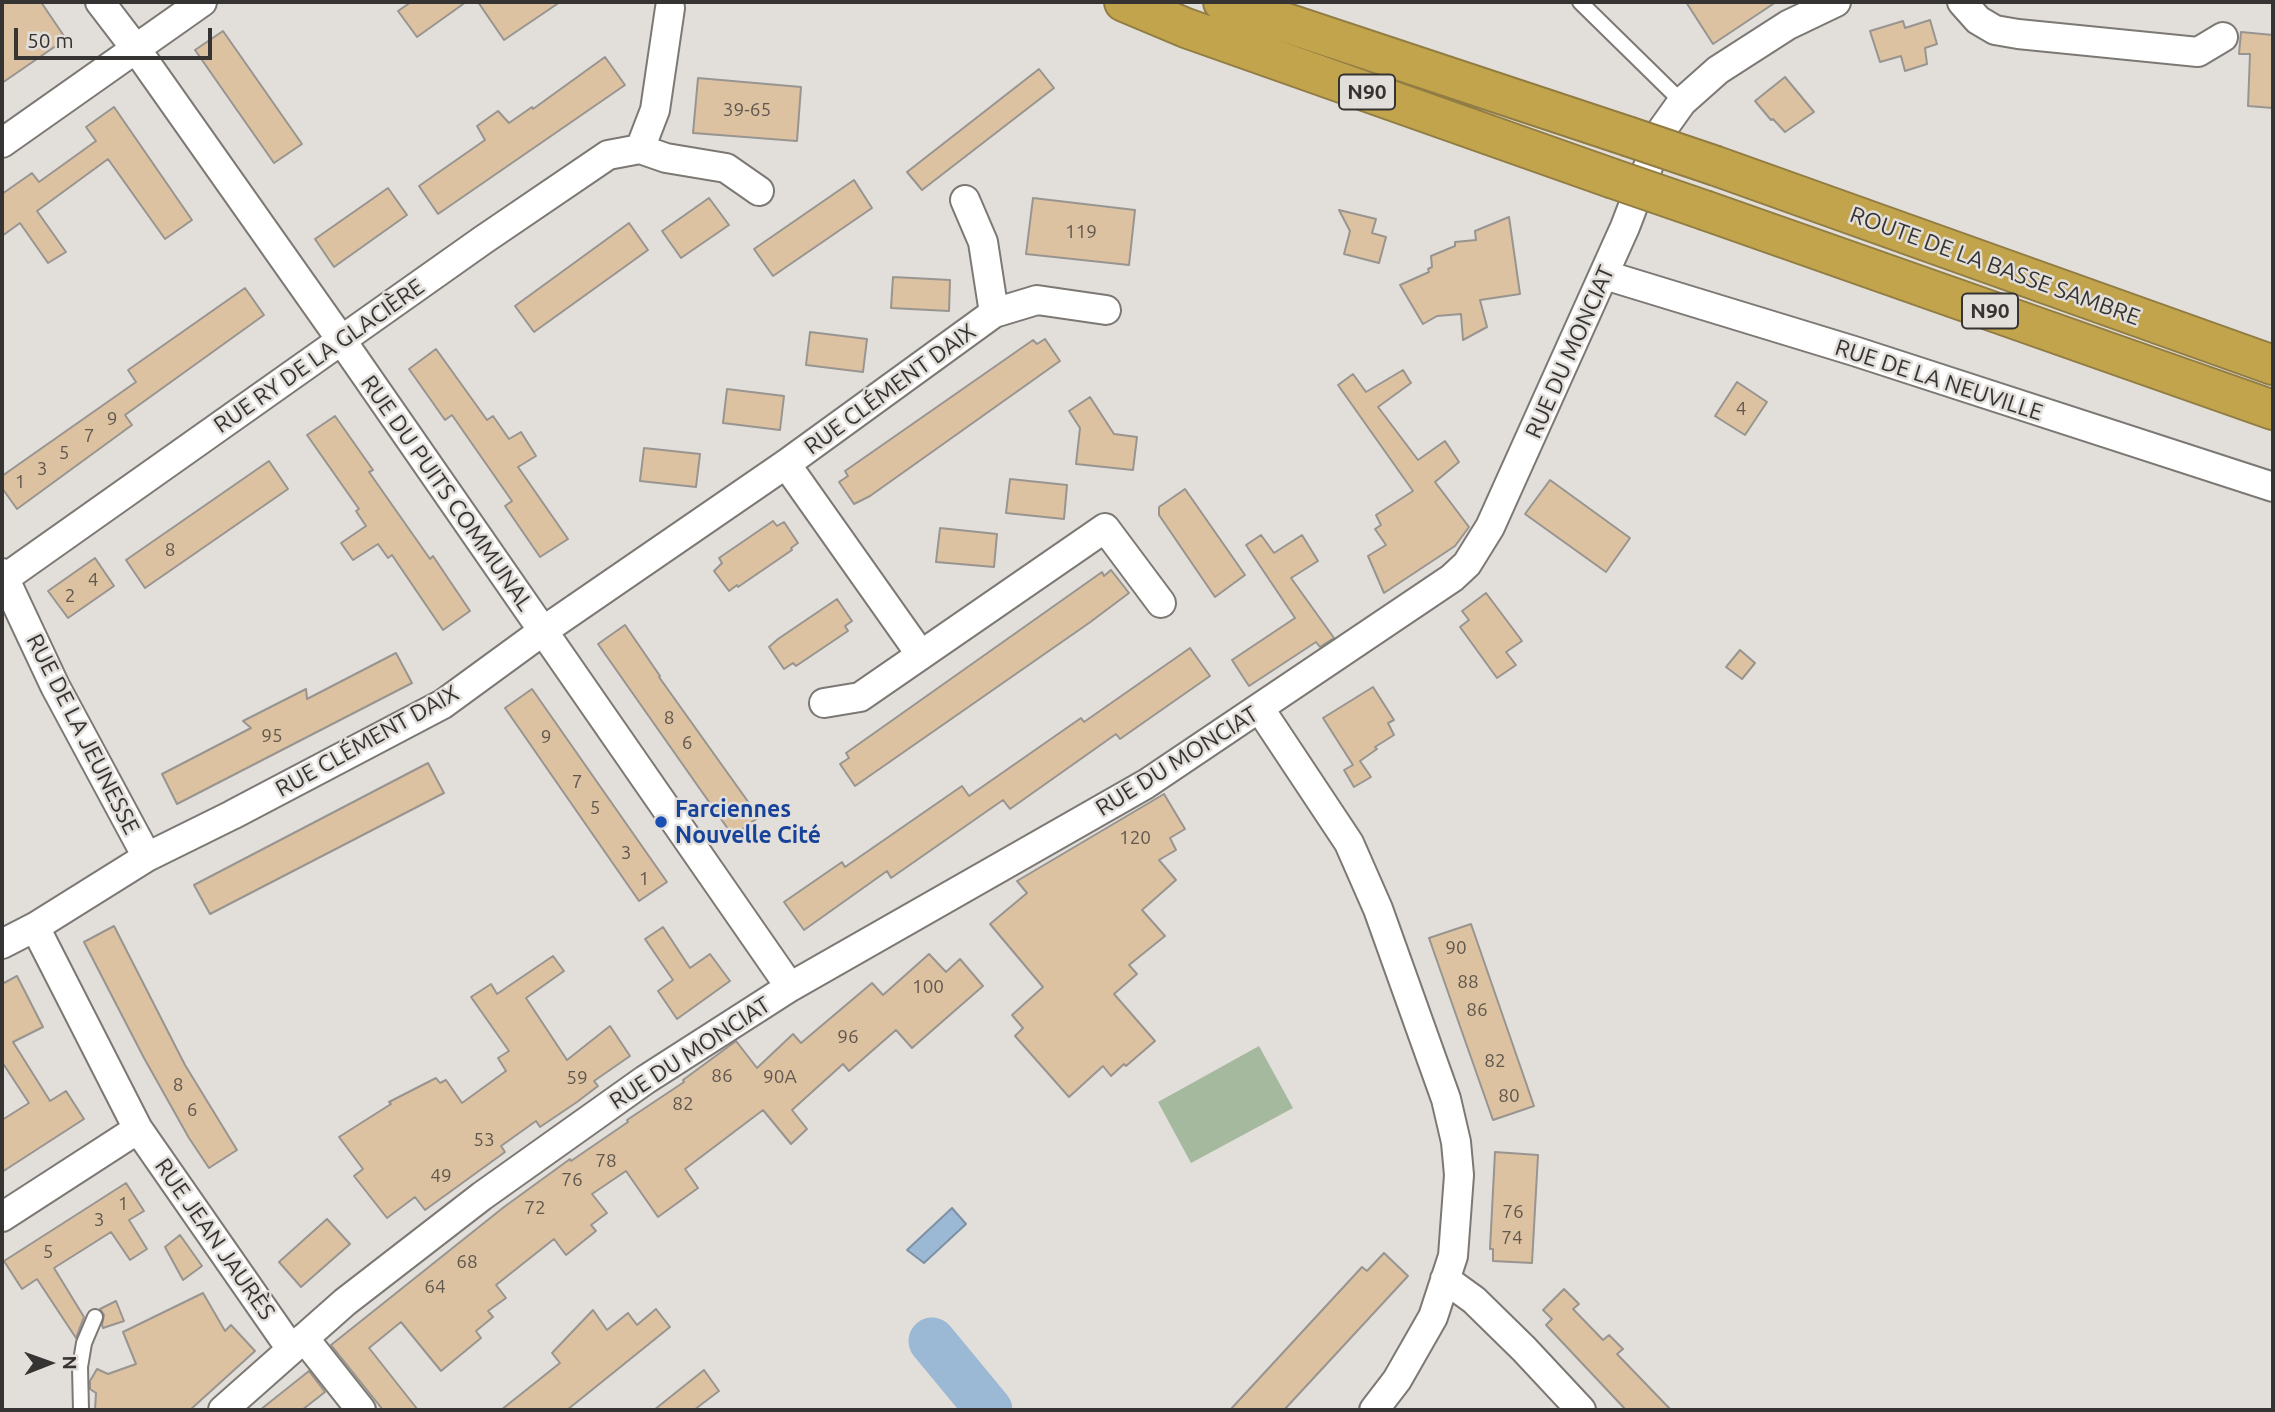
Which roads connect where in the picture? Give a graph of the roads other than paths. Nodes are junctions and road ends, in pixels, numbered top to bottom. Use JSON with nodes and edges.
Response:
{"nodes":[{"id":1,"x":100,"y":2,"type":"edge"},
{"id":2,"x":202,"y":2,"type":"edge"},
{"id":3,"x":1124,"y":2,"type":"edge"},
{"id":4,"x":1223,"y":2,"type":"edge"},
{"id":5,"x":1580,"y":2,"type":"edge"},
{"id":6,"x":1836,"y":2,"type":"edge"},
{"id":7,"x":1962,"y":2,"type":"edge"},
{"id":8,"x":670,"y":8,"type":"dead end"},
{"id":9,"x":2223,"y":37,"type":"dead end"},
{"id":10,"x":136,"y":49,"type":"junction"},
{"id":11,"x":1682,"y":102,"type":"junction"},
{"id":12,"x":2,"y":143,"type":"edge"},
{"id":13,"x":640,"y":149,"type":"junction"},
{"id":14,"x":759,"y":191,"type":"dead end"},
{"id":15,"x":965,"y":200,"type":"dead end"},
{"id":16,"x":1605,"y":275,"type":"junction"},
{"id":17,"x":1106,"y":310,"type":"dead end"},
{"id":18,"x":994,"y":313,"type":"junction"},
{"id":19,"x":342,"y":341,"type":"junction"},
{"id":20,"x":2273,"y":365,"type":"edge"},
{"id":21,"x":2273,"y":410,"type":"edge"},
{"id":22,"x":786,"y":464,"type":"junction"},
{"id":23,"x":2273,"y":487,"type":"edge"},
{"id":24,"x":3,"y":576,"type":"edge"},
{"id":25,"x":1161,"y":603,"type":"dead end"},
{"id":26,"x":543,"y":631,"type":"junction"},
{"id":27,"x":921,"y":655,"type":"junction"},
{"id":28,"x":824,"y":703,"type":"dead end"},
{"id":29,"x":1260,"y":709,"type":"junction"},
{"id":30,"x":146,"y":857,"type":"junction"},
{"id":31,"x":35,"y":927,"type":"junction"},
{"id":32,"x":2,"y":944,"type":"edge"},
{"id":33,"x":790,"y":987,"type":"junction"},
{"id":34,"x":138,"y":1129,"type":"junction"},
{"id":35,"x":2,"y":1217,"type":"edge"},
{"id":36,"x":1445,"y":1279,"type":"junction"},
{"id":37,"x":95,"y":1317,"type":"dead end"},
{"id":38,"x":298,"y":1343,"type":"junction"},
{"id":39,"x":81,"y":1410,"type":"edge"},
{"id":40,"x":223,"y":1410,"type":"edge"},
{"id":41,"x":361,"y":1410,"type":"edge"},
{"id":42,"x":1374,"y":1410,"type":"edge"},
{"id":43,"x":1581,"y":1410,"type":"edge"}],
"edges":[{"from":1,"to":10,"type":"street","name":"RUE DU PUITS COMMUNAL"},
{"from":2,"to":10,"type":"street"},
{"from":3,"to":21,"type":"highway","name":"ROUTE DE LA BASSE SAMBRE","number":"N90","bridge":true},
{"from":4,"to":20,"type":"highway","name":"ROUTE DE LA BASSE SAMBRE","number":"N90","bridge":true},
{"from":5,"to":11,"type":"lane"},
{"from":6,"to":11,"type":"street","name":"RUE DU MONCIAT"},
{"from":7,"to":9,"type":"street"},
{"from":8,"to":13,"type":"street"},
{"from":10,"to":12,"type":"street"},
{"from":10,"to":19,"type":"street","name":"RUE DU PUITS COMMUNAL"},
{"from":11,"to":16,"type":"street","name":"RUE DU MONCIAT"},
{"from":13,"to":14,"type":"street","name":"RUE RY DE LA GLACIÈRE"},
{"from":13,"to":19,"type":"street","name":"RUE RY DE LA GLACIÈRE"},
{"from":15,"to":18,"type":"street","name":"RUE CLÉMENT DAIX"},
{"from":16,"to":23,"type":"street","name":"RUE DE LA NEUVILLE"},
{"from":16,"to":29,"type":"street","name":"RUE DU MONCIAT"},
{"from":17,"to":18,"type":"street","name":"RUE CLÉMENT DAIX"},
{"from":18,"to":22,"type":"street","name":"RUE CLÉMENT DAIX"},
{"from":19,"to":24,"type":"street","name":"RUE RY DE LA GLACIÈRE"},
{"from":19,"to":26,"type":"street","name":"RUE DU PUITS COMMUNAL"},
{"from":22,"to":26,"type":"street","name":"RUE CLÉMENT DAIX"},
{"from":22,"to":27,"type":"street","name":"RUE CLÉMENT DAIX"},
{"from":24,"to":30,"type":"street","name":"RUE DE LA JEUNESSE"},
{"from":25,"to":27,"type":"street"},
{"from":26,"to":30,"type":"street","name":"RUE CLÉMENT DAIX"},
{"from":26,"to":33,"type":"street","name":"RUE DU PUITS COMMUNAL"},
{"from":27,"to":28,"type":"street"},
{"from":29,"to":33,"type":"street","name":"RUE DU MONCIAT"},
{"from":29,"to":36,"type":"street"},
{"from":30,"to":31,"type":"street","name":"RUE CLÉMENT DAIX"},
{"from":31,"to":32,"type":"street","name":"RUE CLÉMENT DAIX"},
{"from":31,"to":34,"type":"street","name":"RUE JEAN JAURÈS"},
{"from":33,"to":38,"type":"street","name":"RUE DU MONCIAT"},
{"from":34,"to":35,"type":"street"},
{"from":34,"to":38,"type":"street","name":"RUE JEAN JAURÈS"},
{"from":36,"to":42,"type":"street"},
{"from":36,"to":43,"type":"street"},
{"from":37,"to":39,"type":"lane"},
{"from":38,"to":40,"type":"street","name":"RUE DU MONCIAT"},
{"from":38,"to":41,"type":"street"}]}
